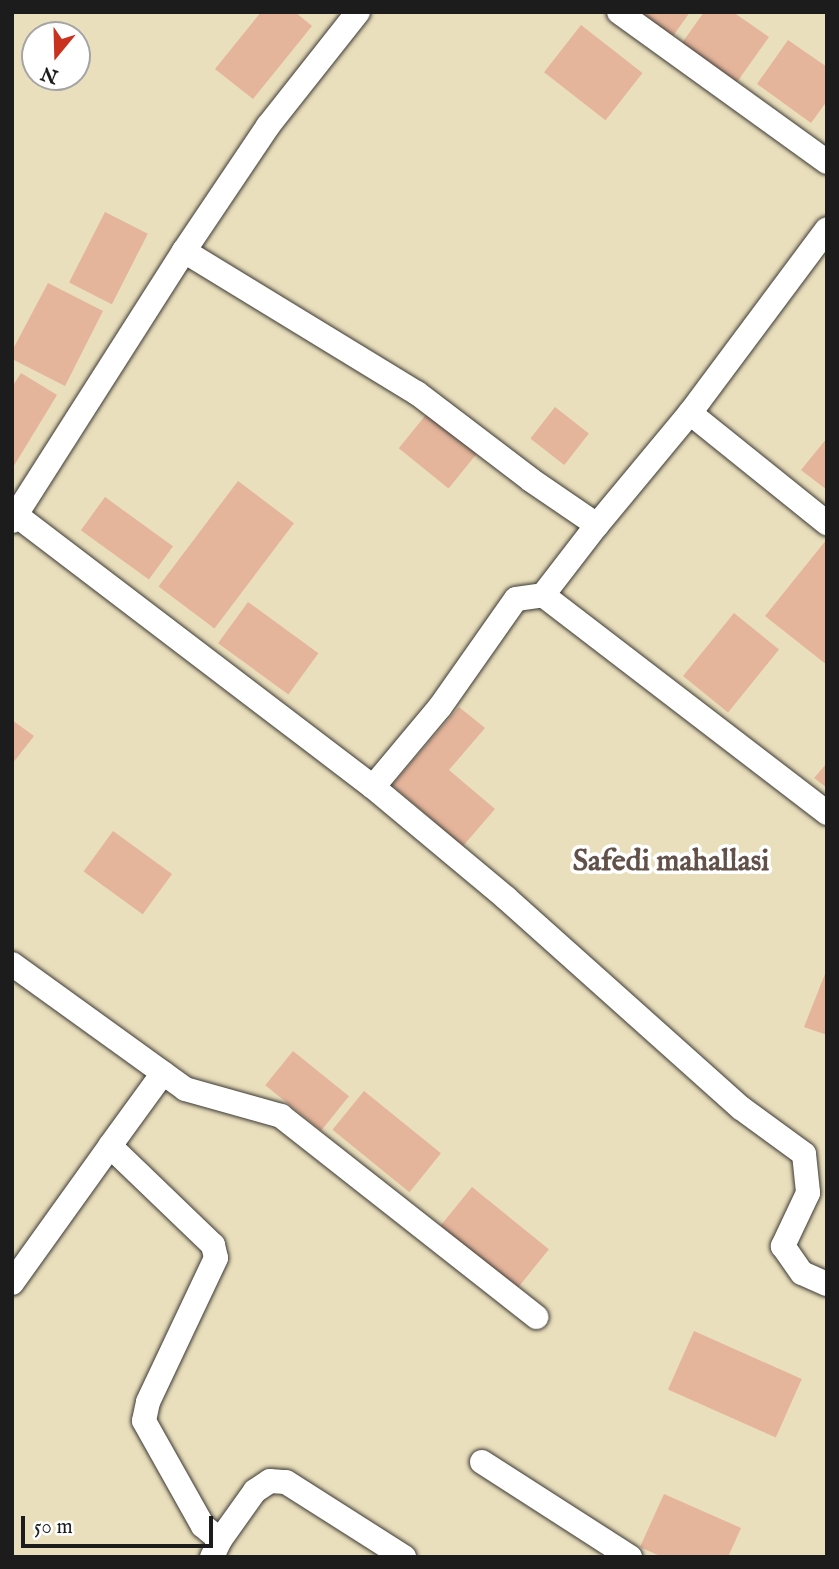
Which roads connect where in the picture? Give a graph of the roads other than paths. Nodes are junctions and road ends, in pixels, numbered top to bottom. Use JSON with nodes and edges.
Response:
{"nodes":[{"id":1,"x":358,"y":12,"type":"edge"},
{"id":2,"x":619,"y":12,"type":"edge"},
{"id":3,"x":827,"y":162,"type":"edge"},
{"id":4,"x":827,"y":229,"type":"edge"},
{"id":5,"x":184,"y":251,"type":"junction"},
{"id":6,"x":690,"y":413,"type":"junction"},
{"id":7,"x":14,"y":518,"type":"edge"},
{"id":8,"x":827,"y":523,"type":"edge"},
{"id":9,"x":597,"y":525,"type":"junction"},
{"id":10,"x":543,"y":595,"type":"junction"},
{"id":11,"x":373,"y":788,"type":"junction"},
{"id":12,"x":827,"y":813,"type":"edge"},
{"id":13,"x":12,"y":964,"type":"edge"},
{"id":14,"x":163,"y":1073,"type":"junction"},
{"id":15,"x":110,"y":1146,"type":"junction"},
{"id":16,"x":12,"y":1283,"type":"edge"},
{"id":17,"x":827,"y":1284,"type":"edge"},
{"id":18,"x":536,"y":1317,"type":"dead end"},
{"id":19,"x":482,"y":1462,"type":"dead end"},
{"id":20,"x":216,"y":1549,"type":"edge"},
{"id":21,"x":404,"y":1557,"type":"edge"},
{"id":22,"x":630,"y":1557,"type":"edge"}],
"edges":[{"from":1,"to":5,"type":"street"},
{"from":2,"to":3,"type":"street"},
{"from":4,"to":6,"type":"street"},
{"from":5,"to":7,"type":"street"},
{"from":5,"to":9,"type":"street"},
{"from":6,"to":8,"type":"street"},
{"from":6,"to":9,"type":"street"},
{"from":7,"to":11,"type":"street"},
{"from":9,"to":10,"type":"street"},
{"from":10,"to":11,"type":"street"},
{"from":10,"to":12,"type":"street"},
{"from":11,"to":17,"type":"street"},
{"from":13,"to":14,"type":"street"},
{"from":14,"to":15,"type":"street"},
{"from":14,"to":18,"type":"street"},
{"from":15,"to":16,"type":"street"},
{"from":15,"to":20,"type":"street"},
{"from":19,"to":22,"type":"street"},
{"from":20,"to":21,"type":"street"}]}
